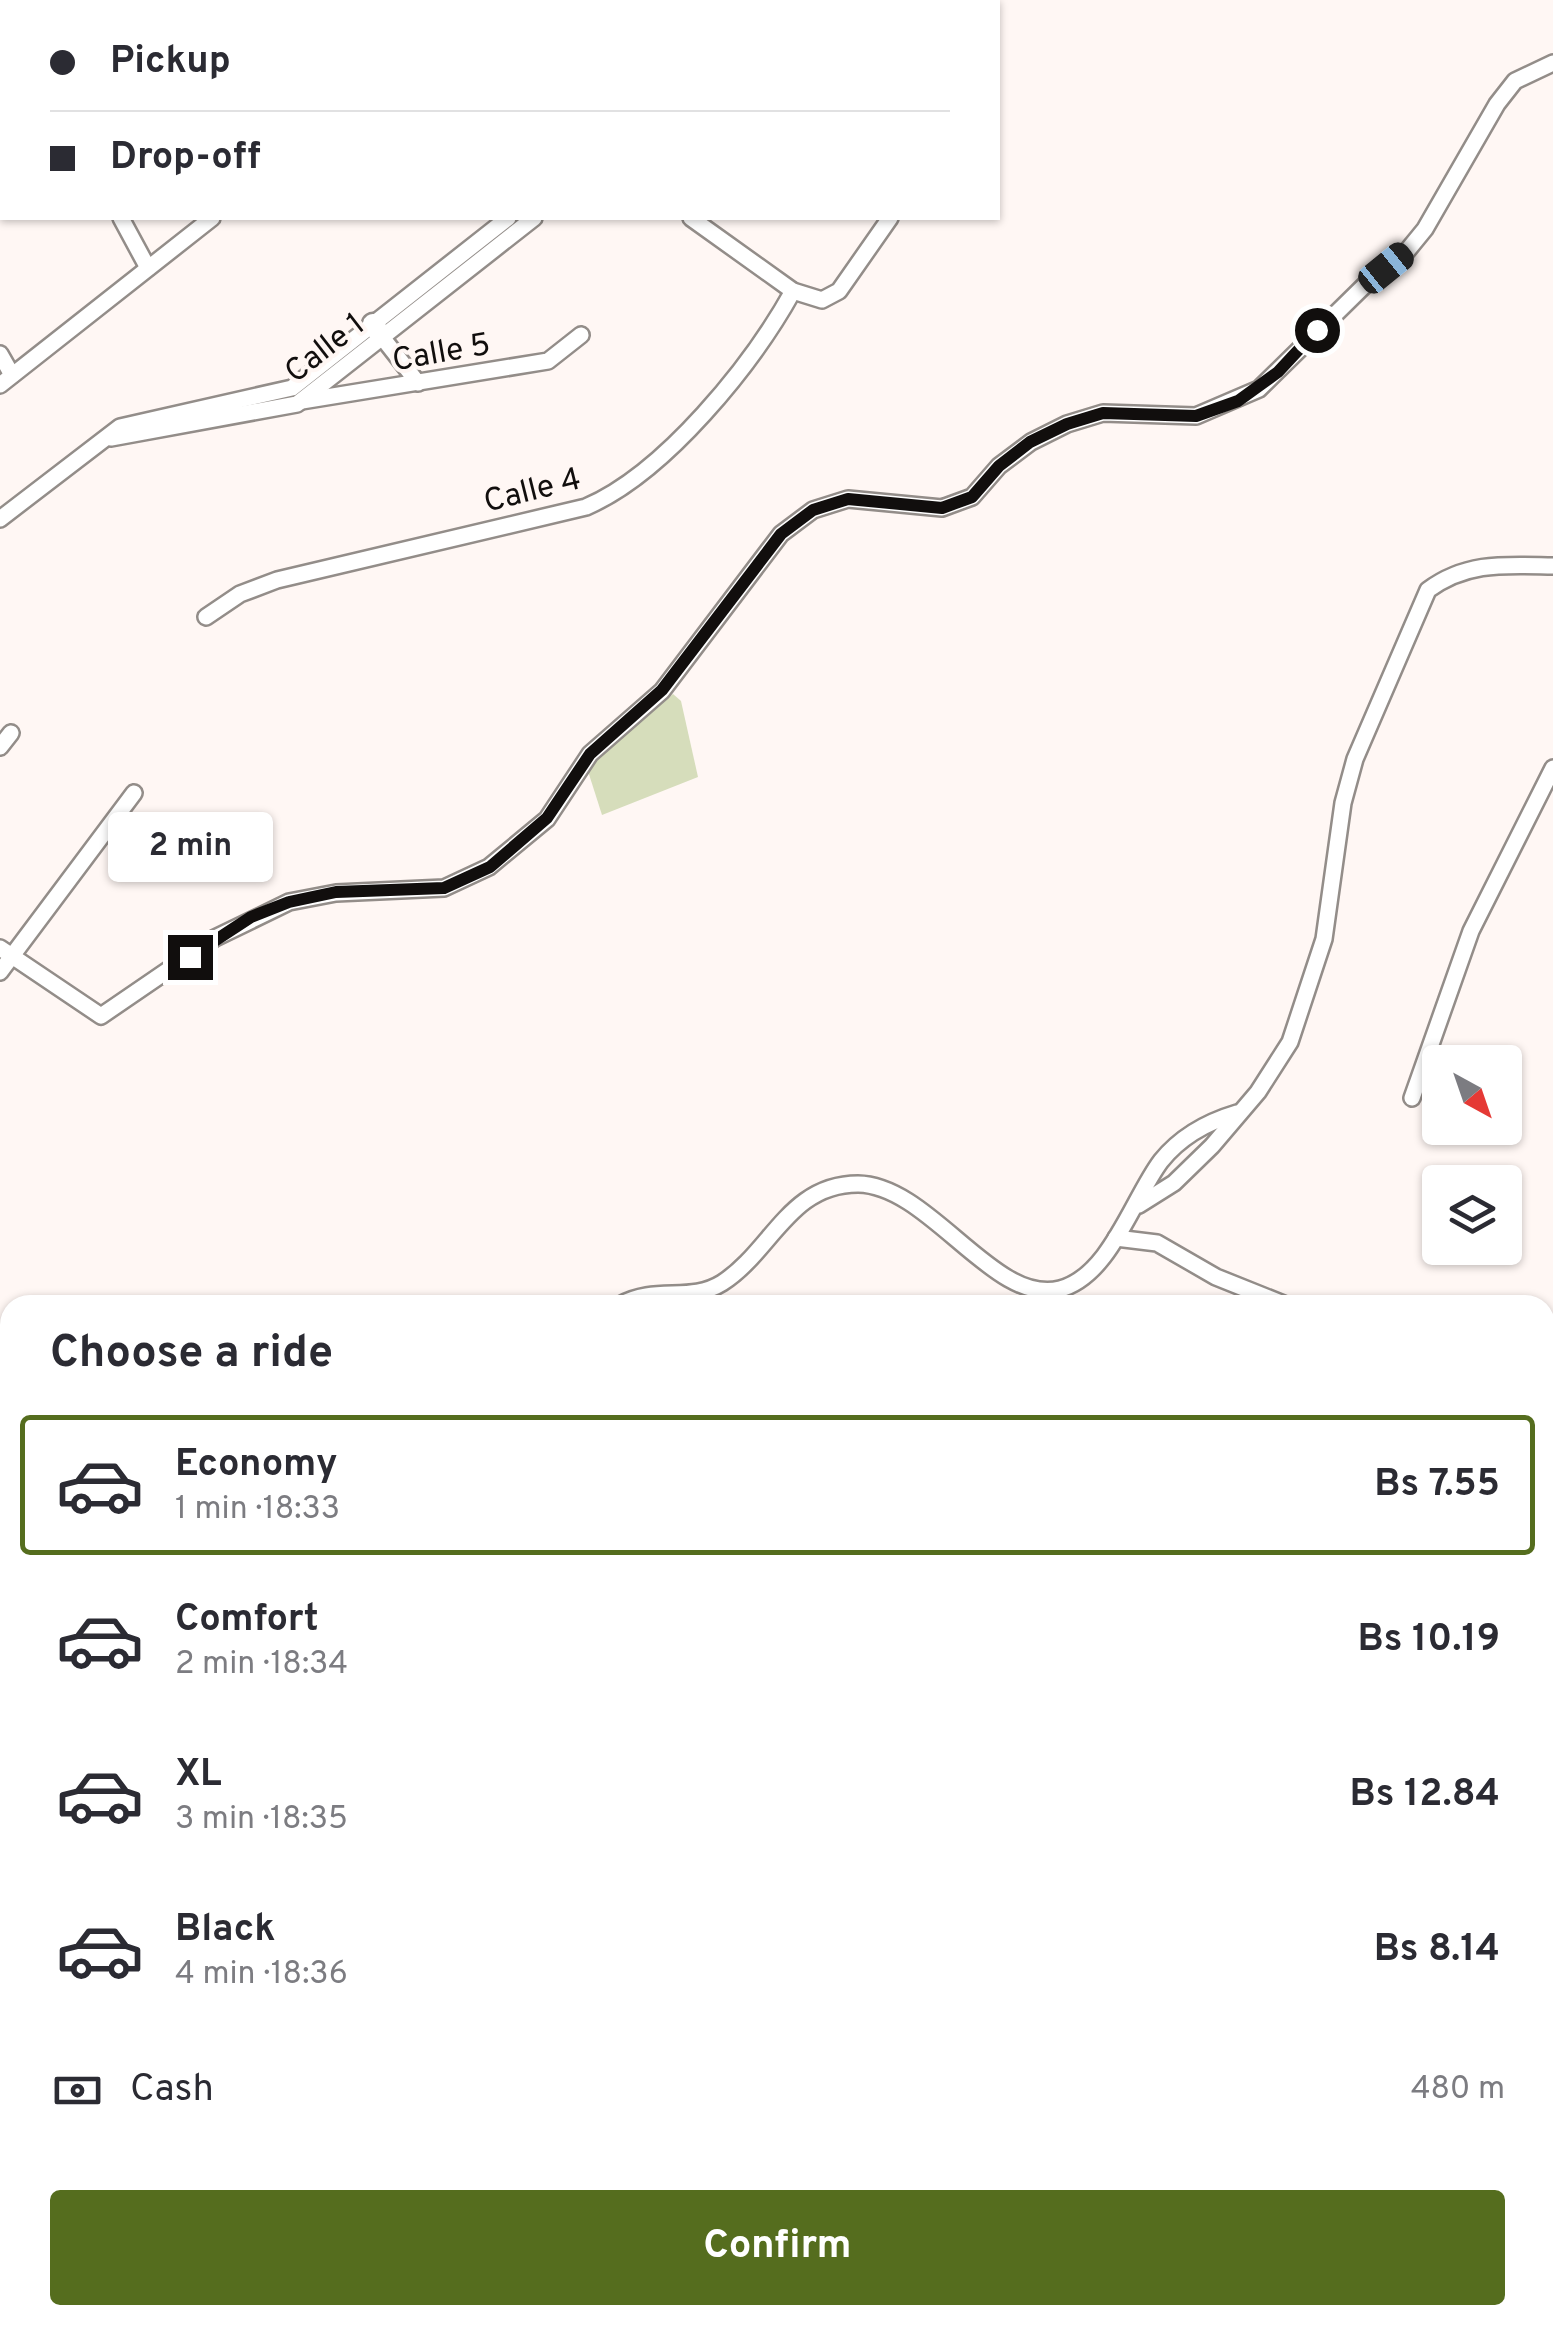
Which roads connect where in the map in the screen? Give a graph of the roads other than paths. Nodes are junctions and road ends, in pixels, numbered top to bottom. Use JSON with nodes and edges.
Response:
{"nodes":[{"id":1,"x":1553,"y":63,"type":"edge"},
{"id":2,"x":122,"y":220,"type":"edge"},
{"id":3,"x":209,"y":220,"type":"edge"},
{"id":4,"x":506,"y":220,"type":"edge"},
{"id":5,"x":531,"y":220,"type":"edge"},
{"id":6,"x":694,"y":220,"type":"edge"},
{"id":7,"x":889,"y":220,"type":"edge"},
{"id":8,"x":148,"y":268,"type":"junction"},
{"id":9,"x":792,"y":291,"type":"junction"},
{"id":10,"x":378,"y":330,"type":"junction"},
{"id":11,"x":580,"y":335,"type":"dead end"},
{"id":12,"x":0,"y":354,"type":"edge"},
{"id":13,"x":6,"y":380,"type":"edge"},
{"id":14,"x":418,"y":383,"type":"junction"},
{"id":15,"x":302,"y":401,"type":"junction"},
{"id":16,"x":111,"y":438,"type":"junction"},
{"id":17,"x":0,"y":519,"type":"edge"},
{"id":18,"x":1553,"y":566,"type":"edge"},
{"id":19,"x":206,"y":617,"type":"dead end"},
{"id":20,"x":11,"y":732,"type":"dead end"},
{"id":21,"x":0,"y":747,"type":"edge"},
{"id":22,"x":1553,"y":768,"type":"edge"},
{"id":23,"x":134,"y":793,"type":"dead end"},
{"id":24,"x":6,"y":952,"type":"edge"},
{"id":25,"x":0,"y":972,"type":"edge"},
{"id":26,"x":1412,"y":1098,"type":"dead end"},
{"id":27,"x":1237,"y":1113,"type":"junction"},
{"id":28,"x":1138,"y":1205,"type":"junction"},
{"id":29,"x":1116,"y":1238,"type":"junction"},
{"id":30,"x":638,"y":1295,"type":"edge"},
{"id":31,"x":1261,"y":1295,"type":"edge"}],
"edges":[{"from":1,"to":24,"type":"street"},
{"from":2,"to":8,"type":"street"},
{"from":3,"to":8,"type":"street"},
{"from":4,"to":10,"type":"street","name":"Calle 1"},
{"from":5,"to":10,"type":"street","name":"Calle 1"},
{"from":6,"to":9,"type":"street"},
{"from":7,"to":9,"type":"street"},
{"from":8,"to":13,"type":"street"},
{"from":9,"to":19,"type":"street","name":"Calle 4"},
{"from":10,"to":14,"type":"street"},
{"from":10,"to":15,"type":"street","name":"Calle 1"},
{"from":10,"to":16,"type":"street","name":"Calle 1"},
{"from":11,"to":14,"type":"street","name":"Calle 5"},
{"from":12,"to":13,"type":"street"},
{"from":14,"to":15,"type":"street","name":"Calle 5"},
{"from":15,"to":16,"type":"street","name":"Calle 1"},
{"from":16,"to":17,"type":"street","name":"Calle 1"},
{"from":18,"to":27,"type":"street"},
{"from":20,"to":21,"type":"street"},
{"from":22,"to":26,"type":"street"},
{"from":23,"to":24,"type":"street"},
{"from":24,"to":25,"type":"street"},
{"from":27,"to":28,"type":"street"},
{"from":27,"to":28,"type":"street"},
{"from":28,"to":29,"type":"street"},
{"from":29,"to":30,"type":"street"},
{"from":29,"to":31,"type":"street"}]}
